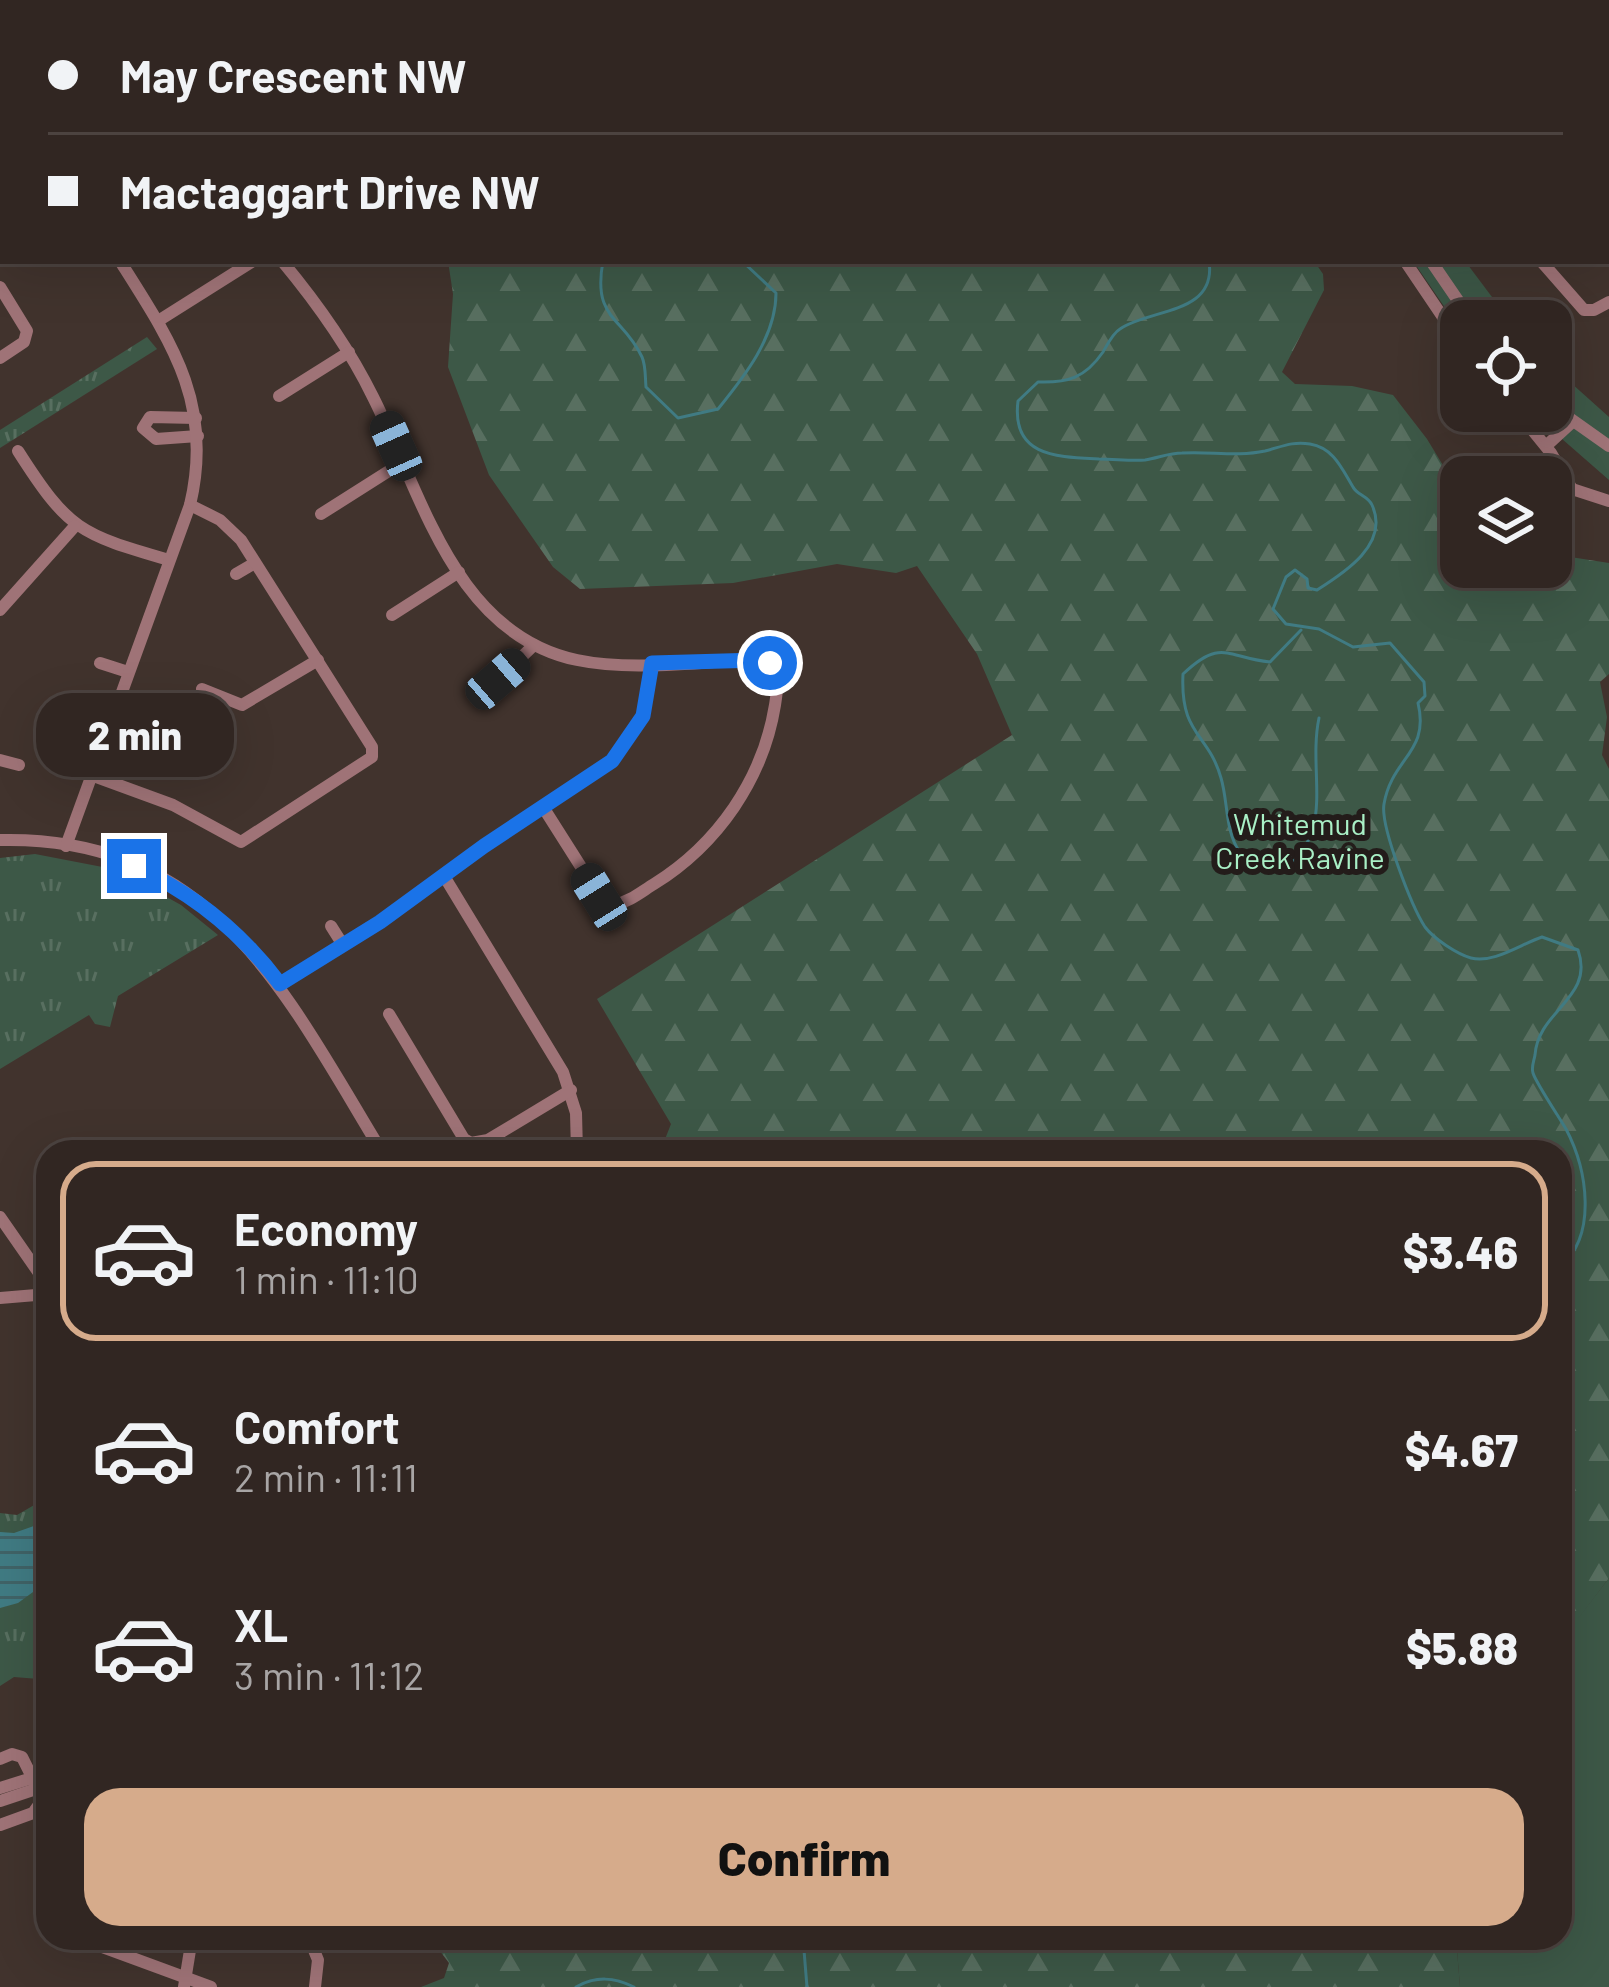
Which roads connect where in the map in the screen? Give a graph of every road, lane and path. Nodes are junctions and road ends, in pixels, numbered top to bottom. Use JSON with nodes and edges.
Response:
{"nodes":[{"id":1,"x":122,"y":264,"type":"edge"},
{"id":2,"x":248,"y":264,"type":"edge"},
{"id":3,"x":284,"y":264,"type":"edge"},
{"id":4,"x":1407,"y":264,"type":"edge"},
{"id":5,"x":1433,"y":264,"type":"edge"},
{"id":6,"x":1542,"y":264,"type":"edge"},
{"id":7,"x":0,"y":287,"type":"edge"},
{"id":8,"x":1458,"y":300,"type":"edge"},
{"id":9,"x":1609,"y":302,"type":"edge"},
{"id":10,"x":1440,"y":313,"type":"edge"},
{"id":11,"x":158,"y":321,"type":"junction"},
{"id":12,"x":349,"y":352,"type":"junction"},
{"id":13,"x":0,"y":358,"type":"edge"},
{"id":14,"x":279,"y":396,"type":"dead end"},
{"id":15,"x":196,"y":418,"type":"junction"},
{"id":16,"x":1572,"y":424,"type":"edge"},
{"id":17,"x":1534,"y":432,"type":"edge"},
{"id":18,"x":1561,"y":432,"type":"edge"},
{"id":19,"x":198,"y":436,"type":"junction"},
{"id":20,"x":1546,"y":446,"type":"junction"},
{"id":21,"x":1609,"y":446,"type":"edge"},
{"id":22,"x":18,"y":451,"type":"dead end"},
{"id":23,"x":403,"y":462,"type":"junction"},
{"id":24,"x":1609,"y":501,"type":"edge"},
{"id":25,"x":190,"y":506,"type":"junction"},
{"id":26,"x":321,"y":514,"type":"dead end"},
{"id":27,"x":75,"y":526,"type":"junction"},
{"id":28,"x":169,"y":560,"type":"junction"},
{"id":29,"x":256,"y":563,"type":"junction"},
{"id":30,"x":459,"y":572,"type":"junction"},
{"id":31,"x":236,"y":574,"type":"dead end"},
{"id":32,"x":0,"y":610,"type":"edge"},
{"id":33,"x":392,"y":615,"type":"dead end"},
{"id":34,"x":534,"y":645,"type":"junction"},
{"id":35,"x":318,"y":661,"type":"junction"},
{"id":36,"x":100,"y":663,"type":"dead end"},
{"id":37,"x":652,"y":663,"type":"junction"},
{"id":38,"x":128,"y":672,"type":"junction"},
{"id":39,"x":202,"y":689,"type":"dead end"},
{"id":40,"x":478,"y":699,"type":"dead end"},
{"id":41,"x":0,"y":760,"type":"edge"},
{"id":42,"x":19,"y":765,"type":"dead end"},
{"id":43,"x":91,"y":775,"type":"junction"},
{"id":44,"x":543,"y":807,"type":"junction"},
{"id":45,"x":0,"y":840,"type":"edge"},
{"id":46,"x":66,"y":846,"type":"junction"},
{"id":47,"x":445,"y":876,"type":"junction"},
{"id":48,"x":331,"y":926,"type":"dead end"},
{"id":49,"x":343,"y":945,"type":"junction"},
{"id":50,"x":280,"y":984,"type":"junction"},
{"id":51,"x":389,"y":1015,"type":"dead end"},
{"id":52,"x":571,"y":1090,"type":"junction"},
{"id":53,"x":375,"y":1140,"type":"edge"},
{"id":54,"x":466,"y":1140,"type":"edge"},
{"id":55,"x":490,"y":1140,"type":"edge"},
{"id":56,"x":577,"y":1140,"type":"edge"},
{"id":57,"x":0,"y":1217,"type":"edge"},
{"id":58,"x":36,"y":1272,"type":"edge"},
{"id":59,"x":36,"y":1292,"type":"edge"},
{"id":60,"x":0,"y":1298,"type":"edge"},
{"id":61,"x":0,"y":1759,"type":"edge"},
{"id":62,"x":36,"y":1773,"type":"edge"},
{"id":63,"x":36,"y":1781,"type":"edge"},
{"id":64,"x":36,"y":1783,"type":"edge"},
{"id":65,"x":0,"y":1788,"type":"edge"},
{"id":66,"x":0,"y":1801,"type":"edge"},
{"id":67,"x":36,"y":1810,"type":"edge"},
{"id":68,"x":0,"y":1826,"type":"edge"},
{"id":69,"x":107,"y":1950,"type":"edge"},
{"id":70,"x":190,"y":1950,"type":"edge"},
{"id":71,"x":314,"y":1950,"type":"edge"},
{"id":72,"x":185,"y":1983,"type":"edge"},
{"id":73,"x":211,"y":1987,"type":"edge"},
{"id":74,"x":315,"y":1987,"type":"edge"}],
"edges":[{"from":1,"to":11,"type":"street"},
{"from":2,"to":11,"type":"street"},
{"from":3,"to":12,"type":"street"},
{"from":4,"to":10,"type":"street"},
{"from":5,"to":8,"type":"street"},
{"from":6,"to":9,"type":"street"},
{"from":7,"to":13,"type":"street"},
{"from":11,"to":15,"type":"street"},
{"from":12,"to":14,"type":"street"},
{"from":12,"to":23,"type":"street"},
{"from":15,"to":19,"type":"street"},
{"from":15,"to":19,"type":"street"},
{"from":16,"to":21,"type":"street"},
{"from":17,"to":20,"type":"street"},
{"from":18,"to":20,"type":"street"},
{"from":19,"to":25,"type":"street"},
{"from":20,"to":24,"type":"street"},
{"from":22,"to":27,"type":"street"},
{"from":23,"to":26,"type":"street"},
{"from":23,"to":30,"type":"street"},
{"from":25,"to":28,"type":"street"},
{"from":25,"to":29,"type":"street"},
{"from":27,"to":28,"type":"street"},
{"from":27,"to":32,"type":"street"},
{"from":28,"to":38,"type":"street"},
{"from":29,"to":31,"type":"street"},
{"from":29,"to":35,"type":"street"},
{"from":30,"to":33,"type":"street"},
{"from":30,"to":34,"type":"street"},
{"from":34,"to":37,"type":"street"},
{"from":34,"to":40,"type":"street"},
{"from":35,"to":39,"type":"street"},
{"from":35,"to":43,"type":"street"},
{"from":36,"to":38,"type":"street"},
{"from":37,"to":44,"type":"street"},
{"from":37,"to":44,"type":"street"},
{"from":38,"to":43,"type":"street"},
{"from":41,"to":42,"type":"street"},
{"from":43,"to":46,"type":"street"},
{"from":44,"to":47,"type":"street"},
{"from":45,"to":46,"type":"street"},
{"from":46,"to":50,"type":"street"},
{"from":47,"to":49,"type":"street"},
{"from":47,"to":52,"type":"street"},
{"from":48,"to":49,"type":"street"},
{"from":49,"to":50,"type":"street"},
{"from":50,"to":53,"type":"street"},
{"from":51,"to":54,"type":"street"},
{"from":52,"to":55,"type":"street"},
{"from":52,"to":56,"type":"street"},
{"from":57,"to":58,"type":"street"},
{"from":59,"to":60,"type":"street"},
{"from":61,"to":62,"type":"street"},
{"from":63,"to":65,"type":"street"},
{"from":64,"to":66,"type":"street"},
{"from":67,"to":68,"type":"street"},
{"from":69,"to":72,"type":"street"},
{"from":70,"to":72,"type":"street"},
{"from":71,"to":74,"type":"street"},
{"from":72,"to":73,"type":"street"}]}
